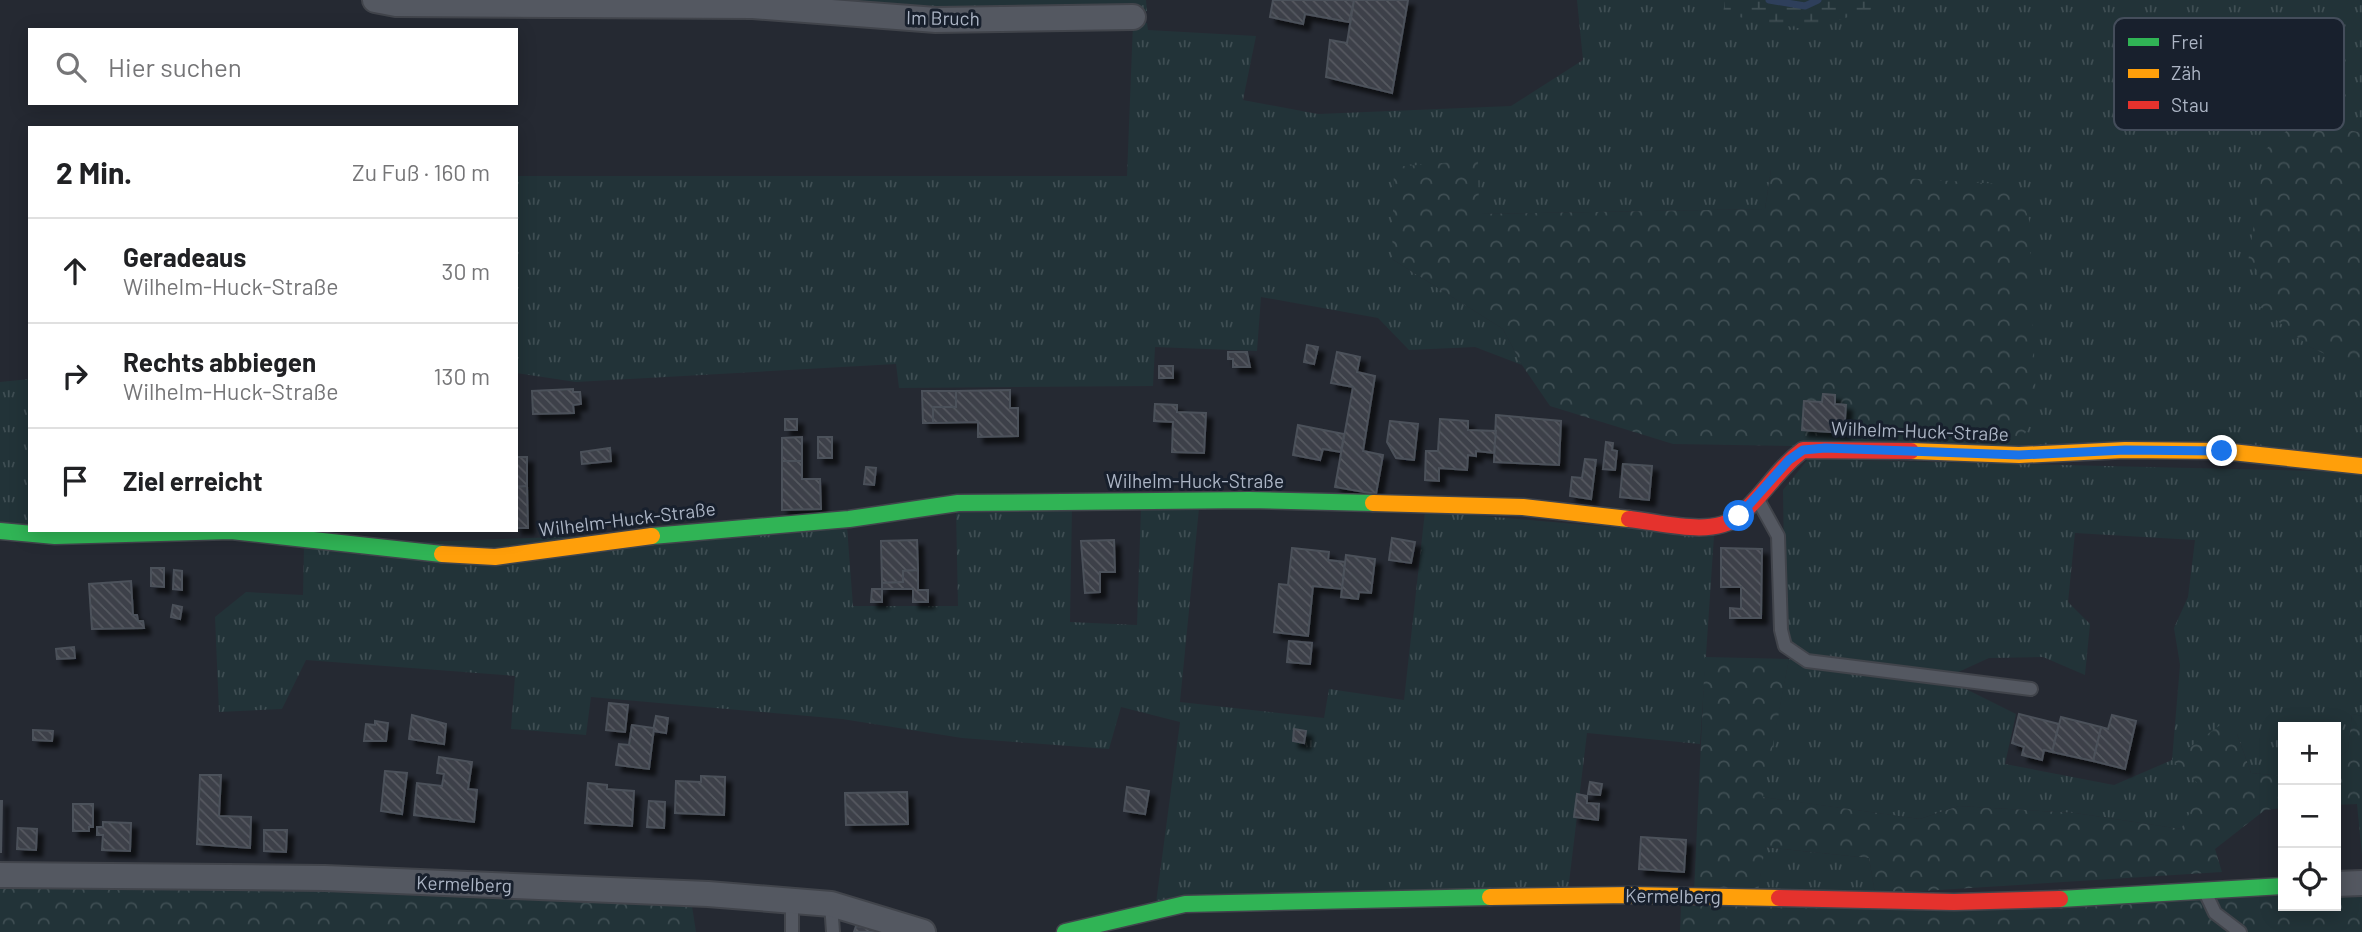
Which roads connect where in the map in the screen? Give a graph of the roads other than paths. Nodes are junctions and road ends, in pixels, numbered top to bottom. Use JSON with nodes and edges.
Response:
{"nodes":[{"id":1,"x":376,"y":0,"type":"edge"},
{"id":2,"x":1133,"y":18,"type":"dead end"},
{"id":3,"x":2362,"y":466,"type":"edge"},
{"id":4,"x":1757,"y":498,"type":"junction"},
{"id":5,"x":0,"y":531,"type":"edge"},
{"id":6,"x":196,"y":532,"type":"edge"},
{"id":7,"x":240,"y":532,"type":"edge"},
{"id":8,"x":2031,"y":689,"type":"dead end"},
{"id":9,"x":0,"y":875,"type":"edge"},
{"id":10,"x":2362,"y":883,"type":"edge"},
{"id":11,"x":2341,"y":884,"type":"edge"},
{"id":12,"x":2278,"y":886,"type":"edge"},
{"id":13,"x":2205,"y":890,"type":"junction"},
{"id":14,"x":792,"y":900,"type":"junction"},
{"id":15,"x":831,"y":904,"type":"junction"},
{"id":16,"x":792,"y":932,"type":"edge"},
{"id":17,"x":832,"y":932,"type":"edge"},
{"id":18,"x":923,"y":932,"type":"edge"},
{"id":19,"x":1065,"y":932,"type":"edge"},
{"id":20,"x":2239,"y":932,"type":"edge"}],
"edges":[{"from":1,"to":2,"type":"street","name":"Im Bruch"},
{"from":3,"to":4,"type":"street","name":"Wilhelm-Huck-Straße"},
{"from":4,"to":7,"type":"street","name":"Wilhelm-Huck-Straße"},
{"from":4,"to":8,"type":"lane"},
{"from":5,"to":6,"type":"street","name":"Wilhelm-Huck-Straße"},
{"from":9,"to":14,"type":"street","name":"Kermelberg"},
{"from":10,"to":11,"type":"street"},
{"from":12,"to":13,"type":"street","name":"Kermelberg"},
{"from":13,"to":19,"type":"street","name":"Kermelberg"},
{"from":13,"to":20,"type":"lane"},
{"from":14,"to":15,"type":"street","name":"Kermelberg"},
{"from":14,"to":16,"type":"lane"},
{"from":15,"to":17,"type":"lane"},
{"from":15,"to":18,"type":"street","name":"Kermelberg"}]}
